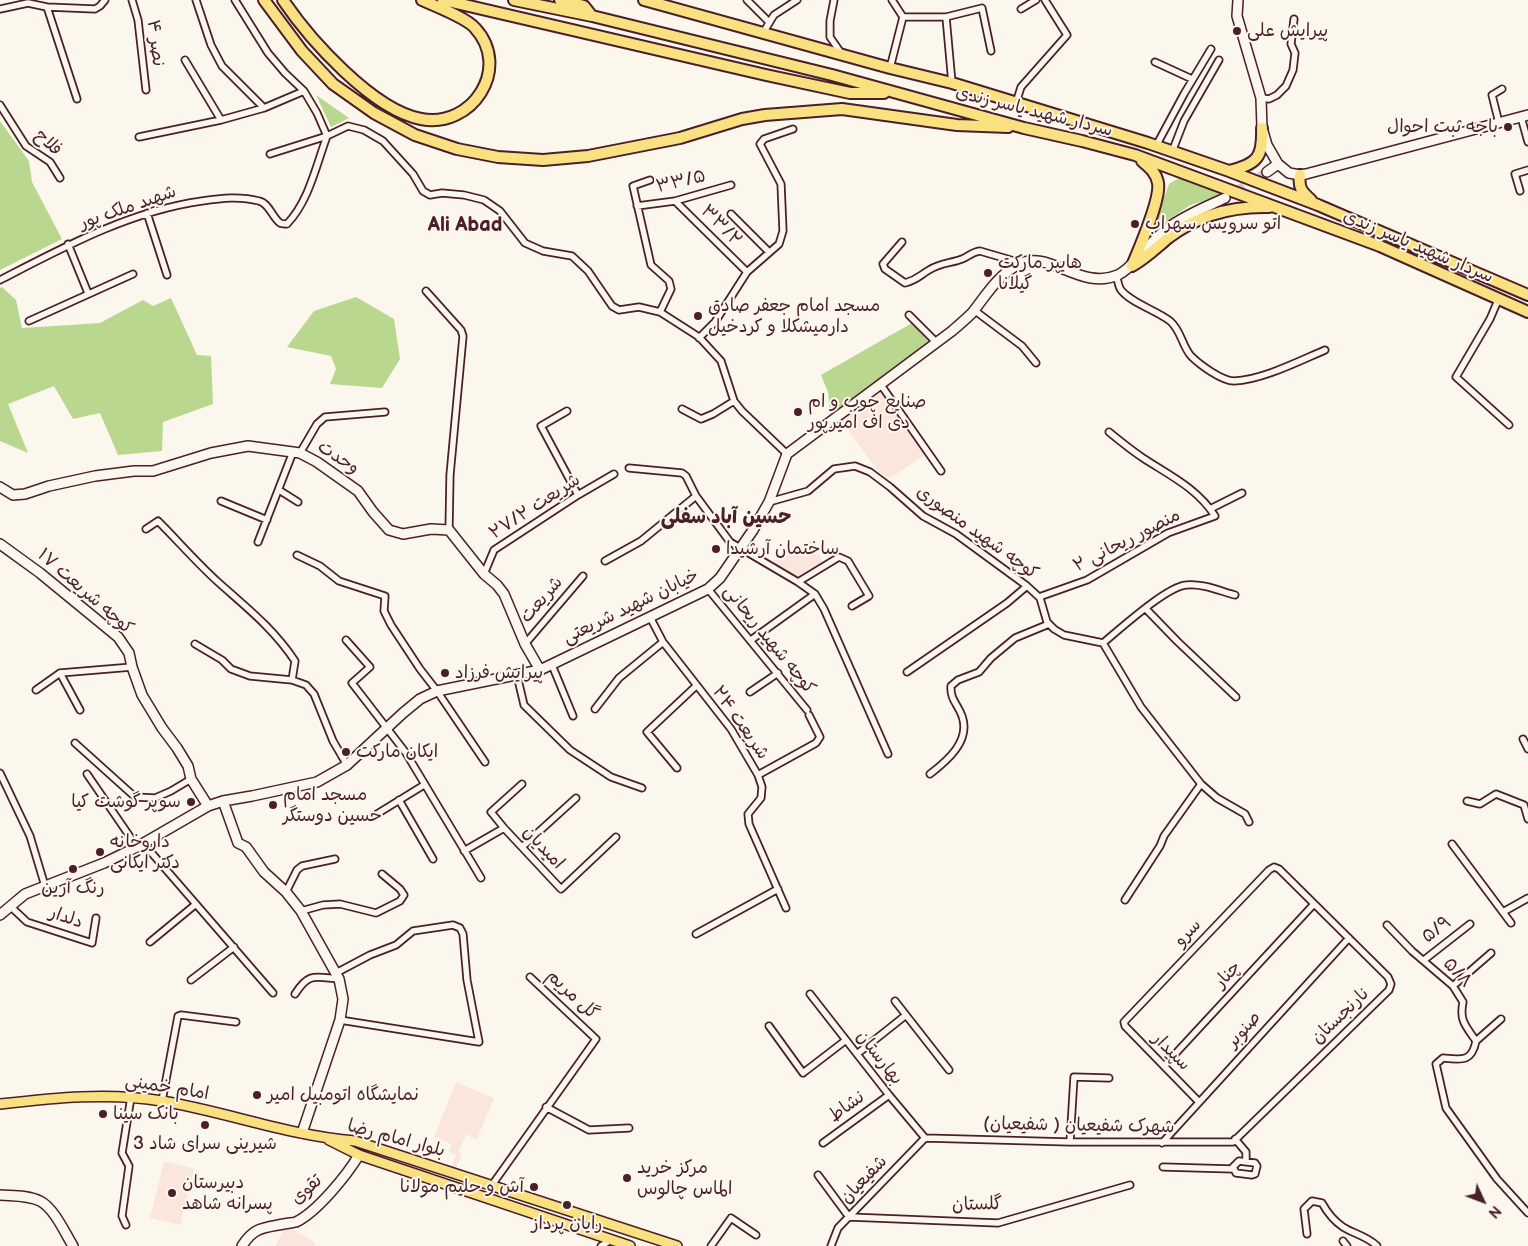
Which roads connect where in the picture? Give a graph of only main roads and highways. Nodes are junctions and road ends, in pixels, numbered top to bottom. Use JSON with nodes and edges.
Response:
{"nodes":[{"id":1,"x":264,"y":0,"type":"edge"},
{"id":2,"x":283,"y":0,"type":"edge"},
{"id":3,"x":422,"y":0,"type":"edge"},
{"id":4,"x":443,"y":0,"type":"edge"},
{"id":5,"x":514,"y":0,"type":"edge"},
{"id":6,"x":560,"y":0,"type":"edge"},
{"id":7,"x":644,"y":0,"type":"edge"},
{"id":8,"x":592,"y":16,"type":"junction"},
{"id":9,"x":899,"y":93,"type":"junction"},
{"id":10,"x":1024,"y":128,"type":"junction"},
{"id":11,"x":1262,"y":128,"type":"road end"},
{"id":12,"x":1135,"y":156,"type":"junction"},
{"id":13,"x":1229,"y":171,"type":"junction"},
{"id":14,"x":1300,"y":175,"type":"road end"},
{"id":15,"x":1318,"y":205,"type":"junction"},
{"id":16,"x":1279,"y":208,"type":"junction"},
{"id":17,"x":1528,"y":295,"type":"edge"},
{"id":18,"x":1528,"y":312,"type":"edge"},
{"id":19,"x":0,"y":1104,"type":"edge"},
{"id":20,"x":327,"y":1139,"type":"junction"},
{"id":21,"x":630,"y":1246,"type":"edge"},
{"id":22,"x":677,"y":1246,"type":"edge"}],
"edges":[{"from":1,"to":10,"type":"highway"},
{"from":2,"to":3,"type":"highway"},
{"from":4,"to":9,"type":"highway"},
{"from":5,"to":8,"type":"highway","name":"سردار شهید یاسر زندی"},
{"from":6,"to":8,"type":"highway"},
{"from":7,"to":13,"type":"highway","name":"سردار شهید یاسر زندی"},
{"from":8,"to":9,"type":"highway","name":"سردار شهید یاسر زندی"},
{"from":9,"to":10,"type":"highway","name":"سردار شهید یاسر زندی"},
{"from":10,"to":12,"type":"highway","name":"سردار شهید یاسر زندی"},
{"from":11,"to":13,"type":"highway"},
{"from":12,"to":16,"type":"highway","name":"سردار شهید یاسر زندی"},
{"from":12,"to":16,"type":"highway"},
{"from":13,"to":15,"type":"highway","name":"سردار شهید یاسر زندی"},
{"from":14,"to":15,"type":"highway"},
{"from":15,"to":17,"type":"highway","name":"سردار شهید یاسر زندی"},
{"from":16,"to":18,"type":"highway","name":"سردار شهید یاسر زندی"},
{"from":19,"to":20,"type":"main road","name":"امام خمینی"},
{"from":20,"to":21,"type":"main road","name":"بلوار امام رضا"},
{"from":20,"to":22,"type":"main road","name":"بلوار امام رضا"}]}
